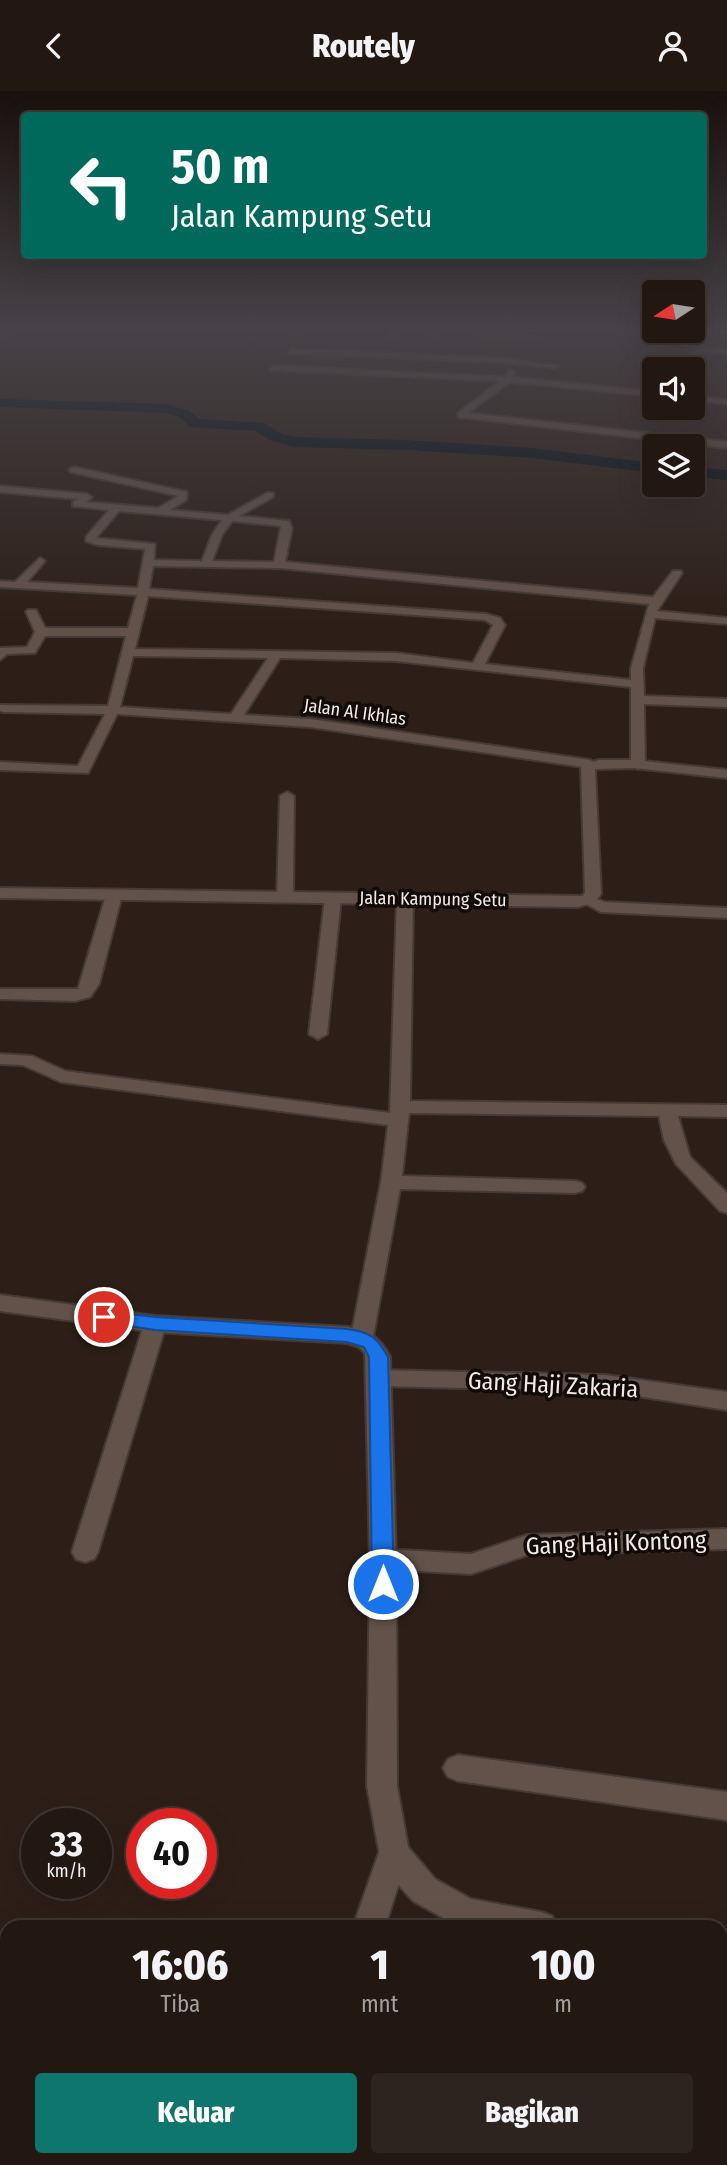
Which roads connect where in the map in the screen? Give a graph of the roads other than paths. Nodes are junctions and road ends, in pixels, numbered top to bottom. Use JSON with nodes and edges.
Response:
{"nodes":[{"id":1,"x":583,"y":429,"type":"edge"},
{"id":2,"x":654,"y":429,"type":"edge"},
{"id":3,"x":727,"y":437,"type":"edge"},
{"id":4,"x":727,"y":445,"type":"edge"},
{"id":5,"x":74,"y":470,"type":"dead end"},
{"id":6,"x":17,"y":479,"type":"dead end"},
{"id":7,"x":2,"y":491,"type":"edge"},
{"id":8,"x":270,"y":495,"type":"dead end"},
{"id":9,"x":117,"y":507,"type":"junction"},
{"id":10,"x":159,"y":512,"type":"junction"},
{"id":11,"x":228,"y":518,"type":"junction"},
{"id":12,"x":40,"y":561,"type":"dead end"},
{"id":13,"x":149,"y":563,"type":"junction"},
{"id":14,"x":206,"y":563,"type":"junction"},
{"id":15,"x":279,"y":565,"type":"junction"},
{"id":16,"x":677,"y":573,"type":"dead end"},
{"id":17,"x":0,"y":584,"type":"edge"},
{"id":18,"x":18,"y":585,"type":"junction"},
{"id":19,"x":143,"y":592,"type":"junction"},
{"id":20,"x":653,"y":608,"type":"junction"},
{"id":21,"x":32,"y":612,"type":"dead end"},
{"id":22,"x":727,"y":621,"type":"edge"},
{"id":23,"x":132,"y":632,"type":"junction"},
{"id":24,"x":40,"y":634,"type":"junction"},
{"id":25,"x":13,"y":637,"type":"dead end"},
{"id":26,"x":128,"y":652,"type":"junction"},
{"id":27,"x":277,"y":653,"type":"junction"},
{"id":28,"x":0,"y":656,"type":"edge"},
{"id":29,"x":477,"y":667,"type":"junction"},
{"id":30,"x":636,"y":684,"type":"junction"},
{"id":31,"x":639,"y":700,"type":"junction"},
{"id":32,"x":727,"y":703,"type":"edge"},
{"id":33,"x":3,"y":708,"type":"dead end"},
{"id":34,"x":113,"y":710,"type":"junction"},
{"id":35,"x":235,"y":717,"type":"junction"},
{"id":36,"x":590,"y":764,"type":"junction"},
{"id":37,"x":638,"y":765,"type":"junction"},
{"id":38,"x":0,"y":766,"type":"edge"},
{"id":39,"x":727,"y":774,"type":"edge"},
{"id":40,"x":287,"y":796,"type":"dead end"},
{"id":41,"x":0,"y":893,"type":"edge"},
{"id":42,"x":114,"y":895,"type":"junction"},
{"id":43,"x":285,"y":897,"type":"junction"},
{"id":44,"x":333,"y":898,"type":"junction"},
{"id":45,"x":405,"y":899,"type":"junction"},
{"id":46,"x":587,"y":900,"type":"junction"},
{"id":47,"x":727,"y":913,"type":"edge"},
{"id":48,"x":0,"y":994,"type":"edge"},
{"id":49,"x":318,"y":1034,"type":"dead end"},
{"id":50,"x":0,"y":1059,"type":"edge"},
{"id":51,"x":727,"y":1111,"type":"edge"},
{"id":52,"x":668,"y":1112,"type":"junction"},
{"id":53,"x":398,"y":1114,"type":"junction"},
{"id":54,"x":391,"y":1182,"type":"junction"},
{"id":55,"x":575,"y":1187,"type":"dead end"},
{"id":56,"x":727,"y":1206,"type":"edge"},
{"id":57,"x":0,"y":1303,"type":"edge"},
{"id":58,"x":155,"y":1324,"type":"junction"},
{"id":59,"x":362,"y":1338,"type":"junction"},
{"id":60,"x":378,"y":1378,"type":"junction"},
{"id":61,"x":727,"y":1401,"type":"edge"},
{"id":62,"x":727,"y":1539,"type":"edge"},
{"id":63,"x":85,"y":1552,"type":"dead end"},
{"id":64,"x":383,"y":1559,"type":"junction"},
{"id":65,"x":458,"y":1768,"type":"dead end"},
{"id":66,"x":727,"y":1806,"type":"edge"},
{"id":67,"x":394,"y":1851,"type":"junction"},
{"id":68,"x":371,"y":1920,"type":"edge"},
{"id":69,"x":501,"y":1920,"type":"edge"}],
"edges":[{"from":1,"to":4,"type":"street"},
{"from":2,"to":3,"type":"street"},
{"from":5,"to":10,"type":"street"},
{"from":6,"to":7,"type":"street"},
{"from":7,"to":9,"type":"street"},
{"from":8,"to":11,"type":"street"},
{"from":9,"to":10,"type":"street"},
{"from":9,"to":13,"type":"street"},
{"from":10,"to":11,"type":"street"},
{"from":11,"to":14,"type":"street"},
{"from":11,"to":15,"type":"street"},
{"from":12,"to":18,"type":"street"},
{"from":13,"to":14,"type":"street"},
{"from":13,"to":19,"type":"street"},
{"from":14,"to":15,"type":"street"},
{"from":15,"to":20,"type":"street"},
{"from":16,"to":20,"type":"street"},
{"from":17,"to":18,"type":"street"},
{"from":18,"to":19,"type":"street"},
{"from":19,"to":23,"type":"street"},
{"from":19,"to":29,"type":"street"},
{"from":20,"to":22,"type":"street"},
{"from":20,"to":30,"type":"street"},
{"from":21,"to":24,"type":"street"},
{"from":23,"to":24,"type":"street"},
{"from":23,"to":26,"type":"street"},
{"from":24,"to":25,"type":"street"},
{"from":24,"to":28,"type":"street"},
{"from":26,"to":27,"type":"street"},
{"from":26,"to":34,"type":"street"},
{"from":27,"to":29,"type":"street"},
{"from":27,"to":35,"type":"street"},
{"from":29,"to":30,"type":"street"},
{"from":30,"to":31,"type":"street"},
{"from":31,"to":32,"type":"street"},
{"from":31,"to":37,"type":"street"},
{"from":33,"to":34,"type":"street","name":"Jalan Al Ikhlas"},
{"from":34,"to":35,"type":"street","name":"Jalan Al Ikhlas"},
{"from":34,"to":38,"type":"street"},
{"from":35,"to":36,"type":"street","name":"Jalan Al Ikhlas"},
{"from":36,"to":37,"type":"street"},
{"from":36,"to":46,"type":"street"},
{"from":37,"to":39,"type":"street"},
{"from":40,"to":43,"type":"street"},
{"from":41,"to":42,"type":"street","name":"Jalan Kampung Setu"},
{"from":42,"to":43,"type":"street","name":"Jalan Kampung Setu"},
{"from":42,"to":48,"type":"street"},
{"from":43,"to":44,"type":"street","name":"Jalan Kampung Setu"},
{"from":44,"to":45,"type":"street","name":"Jalan Kampung Setu"},
{"from":44,"to":49,"type":"street"},
{"from":45,"to":46,"type":"street","name":"Jalan Kampung Setu"},
{"from":45,"to":53,"type":"street"},
{"from":46,"to":47,"type":"street","name":"Jalan Kampung Setu"},
{"from":50,"to":53,"type":"street"},
{"from":51,"to":52,"type":"street"},
{"from":52,"to":53,"type":"street"},
{"from":52,"to":56,"type":"street"},
{"from":53,"to":54,"type":"street"},
{"from":54,"to":55,"type":"street"},
{"from":54,"to":59,"type":"street"},
{"from":57,"to":58,"type":"street"},
{"from":58,"to":59,"type":"street"},
{"from":58,"to":63,"type":"street"},
{"from":59,"to":60,"type":"street"},
{"from":60,"to":61,"type":"street","name":"Gang Haji Zakaria"},
{"from":60,"to":64,"type":"street"},
{"from":62,"to":64,"type":"street","name":"Gang Haji Kontong"},
{"from":64,"to":67,"type":"street"},
{"from":65,"to":66,"type":"street"},
{"from":67,"to":68,"type":"street"},
{"from":67,"to":69,"type":"street"}]}
